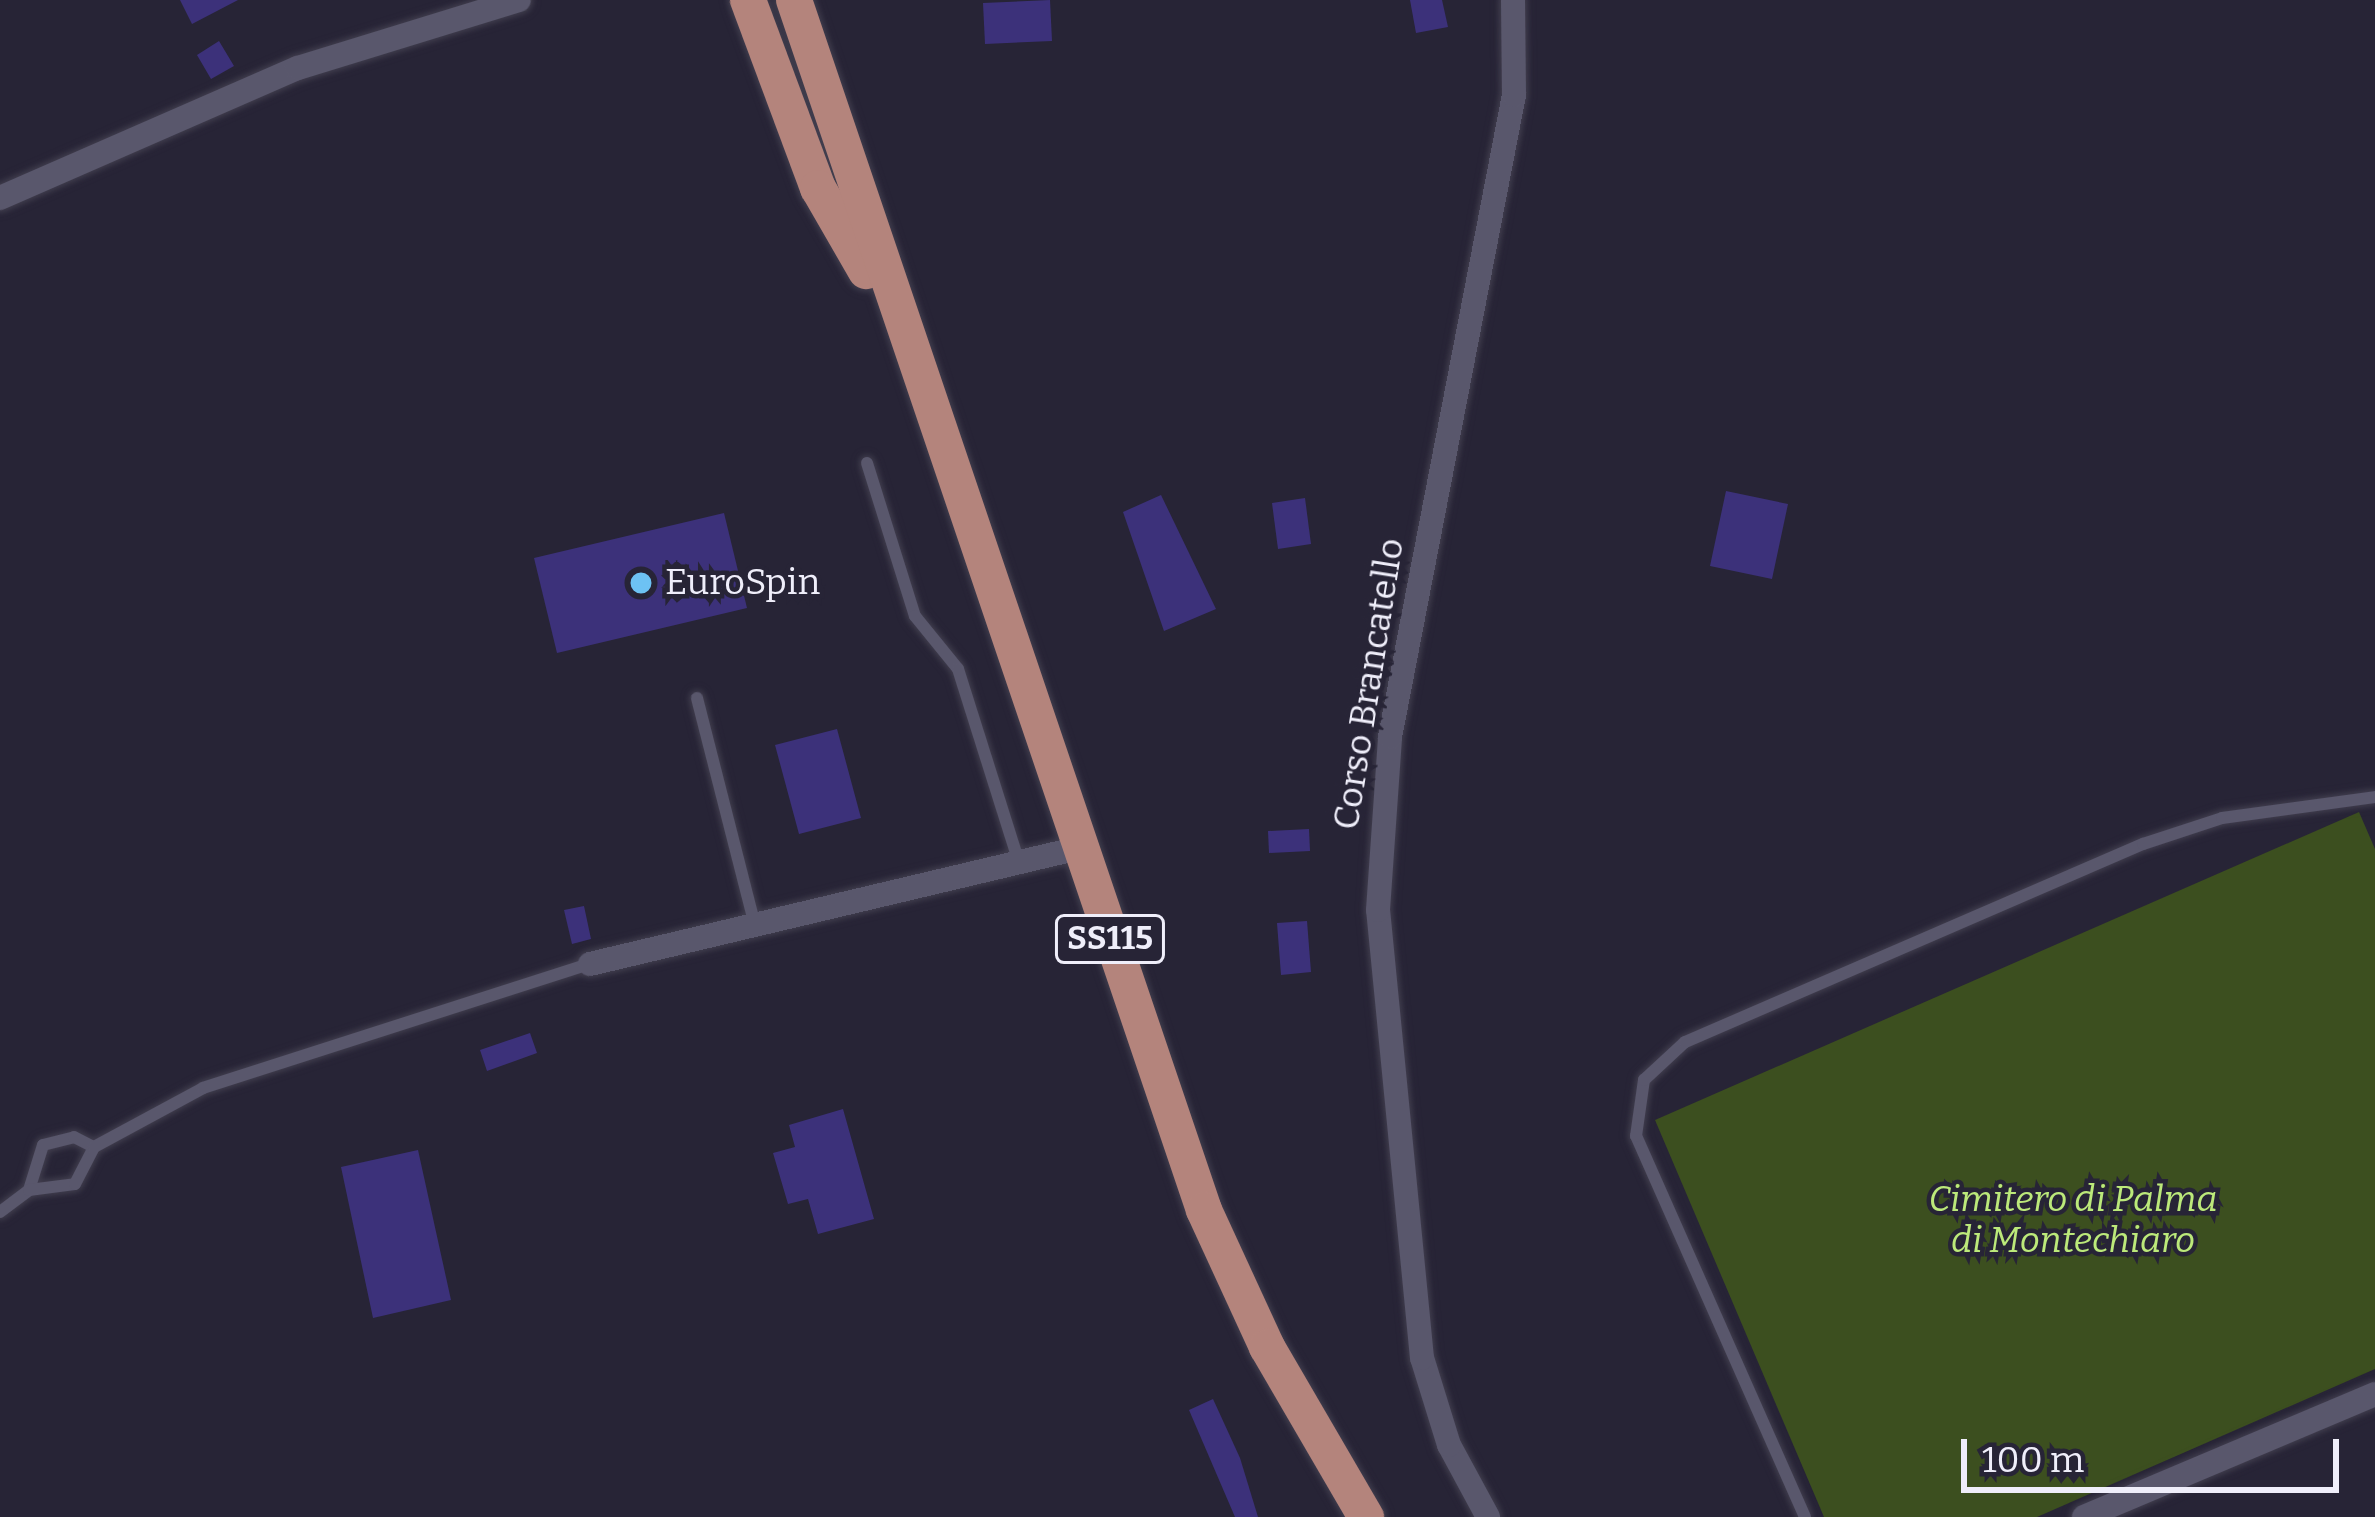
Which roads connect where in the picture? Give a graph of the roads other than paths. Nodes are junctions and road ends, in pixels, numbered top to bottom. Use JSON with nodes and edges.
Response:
{"nodes":[{"id":1,"x":519,"y":0,"type":"edge"},
{"id":2,"x":748,"y":0,"type":"edge"},
{"id":3,"x":794,"y":0,"type":"edge"},
{"id":4,"x":1513,"y":0,"type":"edge"},
{"id":5,"x":0,"y":199,"type":"edge"},
{"id":6,"x":904,"y":338,"type":"junction"},
{"id":7,"x":867,"y":463,"type":"dead end"},
{"id":8,"x":697,"y":698,"type":"dead end"},
{"id":9,"x":2375,"y":797,"type":"edge"},
{"id":10,"x":1078,"y":848,"type":"junction"},
{"id":11,"x":1019,"y":862,"type":"junction"},
{"id":12,"x":754,"y":925,"type":"junction"},
{"id":13,"x":590,"y":964,"type":"joint"},
{"id":14,"x":94,"y":1147,"type":"junction"},
{"id":15,"x":29,"y":1190,"type":"junction"},
{"id":16,"x":0,"y":1212,"type":"edge"},
{"id":17,"x":2375,"y":1394,"type":"edge"},
{"id":18,"x":1366,"y":1517,"type":"edge"},
{"id":19,"x":1488,"y":1517,"type":"edge"},
{"id":20,"x":1805,"y":1517,"type":"edge"},
{"id":21,"x":2084,"y":1517,"type":"edge"}],
"edges":[{"from":1,"to":5,"type":"street"},
{"from":2,"to":6,"type":"main road","number":"SS115"},
{"from":3,"to":6,"type":"main road","number":"SS115"},
{"from":4,"to":19,"type":"street","name":"Corso Brancatello"},
{"from":6,"to":10,"type":"main road","number":"SS115"},
{"from":7,"to":11,"type":"lane"},
{"from":8,"to":12,"type":"lane"},
{"from":9,"to":20,"type":"lane"},
{"from":10,"to":11,"type":"street"},
{"from":10,"to":18,"type":"main road","number":"SS115"},
{"from":11,"to":12,"type":"street"},
{"from":12,"to":13,"type":"street"},
{"from":13,"to":14,"type":"lane"},
{"from":14,"to":15,"type":"lane"},
{"from":14,"to":15,"type":"lane"},
{"from":15,"to":16,"type":"lane"},
{"from":17,"to":21,"type":"street"}]}
